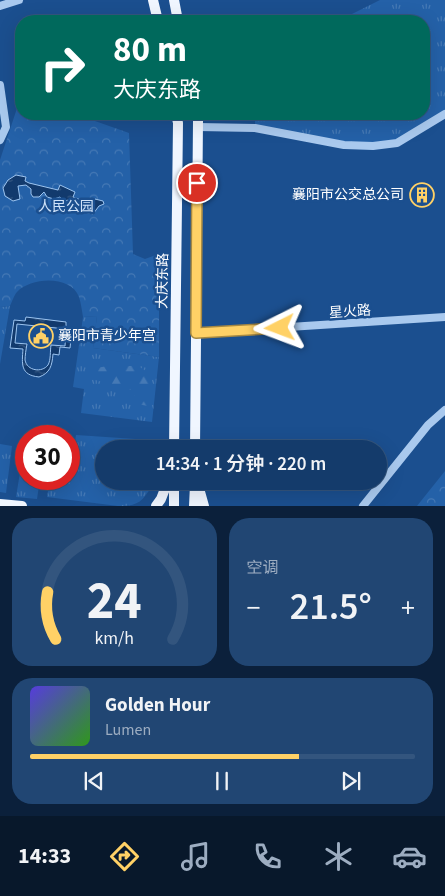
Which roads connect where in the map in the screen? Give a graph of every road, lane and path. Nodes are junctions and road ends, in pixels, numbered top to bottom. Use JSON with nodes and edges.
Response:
{"nodes":[{"id":1,"x":19,"y":0,"type":"edge"},
{"id":2,"x":154,"y":0,"type":"edge"},
{"id":3,"x":174,"y":2,"type":"edge"},
{"id":4,"x":0,"y":6,"type":"edge"},
{"id":5,"x":157,"y":15,"type":"edge"},
{"id":6,"x":177,"y":15,"type":"edge"},
{"id":7,"x":0,"y":85,"type":"edge"},
{"id":8,"x":445,"y":114,"type":"edge"},
{"id":9,"x":177,"y":120,"type":"edge"},
{"id":10,"x":197,"y":120,"type":"edge"},
{"id":11,"x":198,"y":127,"type":"junction"},
{"id":12,"x":0,"y":140,"type":"edge"},
{"id":13,"x":445,"y":317,"type":"edge"},
{"id":14,"x":196,"y":333,"type":"junction"},
{"id":15,"x":445,"y":410,"type":"edge"},
{"id":16,"x":174,"y":440,"type":"edge"},
{"id":17,"x":195,"y":440,"type":"edge"},
{"id":18,"x":164,"y":490,"type":"edge"},
{"id":19,"x":174,"y":490,"type":"edge"},
{"id":20,"x":195,"y":490,"type":"edge"},
{"id":21,"x":199,"y":490,"type":"edge"},
{"id":22,"x":0,"y":504,"type":"edge"},
{"id":23,"x":22,"y":506,"type":"edge"},
{"id":24,"x":156,"y":506,"type":"edge"},
{"id":25,"x":174,"y":506,"type":"edge"},
{"id":26,"x":194,"y":506,"type":"edge"},
{"id":27,"x":204,"y":506,"type":"edge"},
{"id":28,"x":363,"y":506,"type":"edge"}],
"edges":[{"from":1,"to":4,"type":"street"},
{"from":2,"to":5,"type":"main road"},
{"from":3,"to":6,"type":"main road"},
{"from":7,"to":12,"type":"street"},
{"from":8,"to":11,"type":"street"},
{"from":9,"to":16,"type":"main road","name":"大庆东路"},
{"from":10,"to":11,"type":"main road"},
{"from":11,"to":14,"type":"main road"},
{"from":13,"to":14,"type":"street","name":"星火路"},
{"from":14,"to":17,"type":"main road"},
{"from":15,"to":28,"type":"street"},
{"from":18,"to":24,"type":"main road"},
{"from":19,"to":25,"type":"main road"},
{"from":20,"to":26,"type":"main road"},
{"from":21,"to":27,"type":"main road"},
{"from":22,"to":23,"type":"main road"}]}
